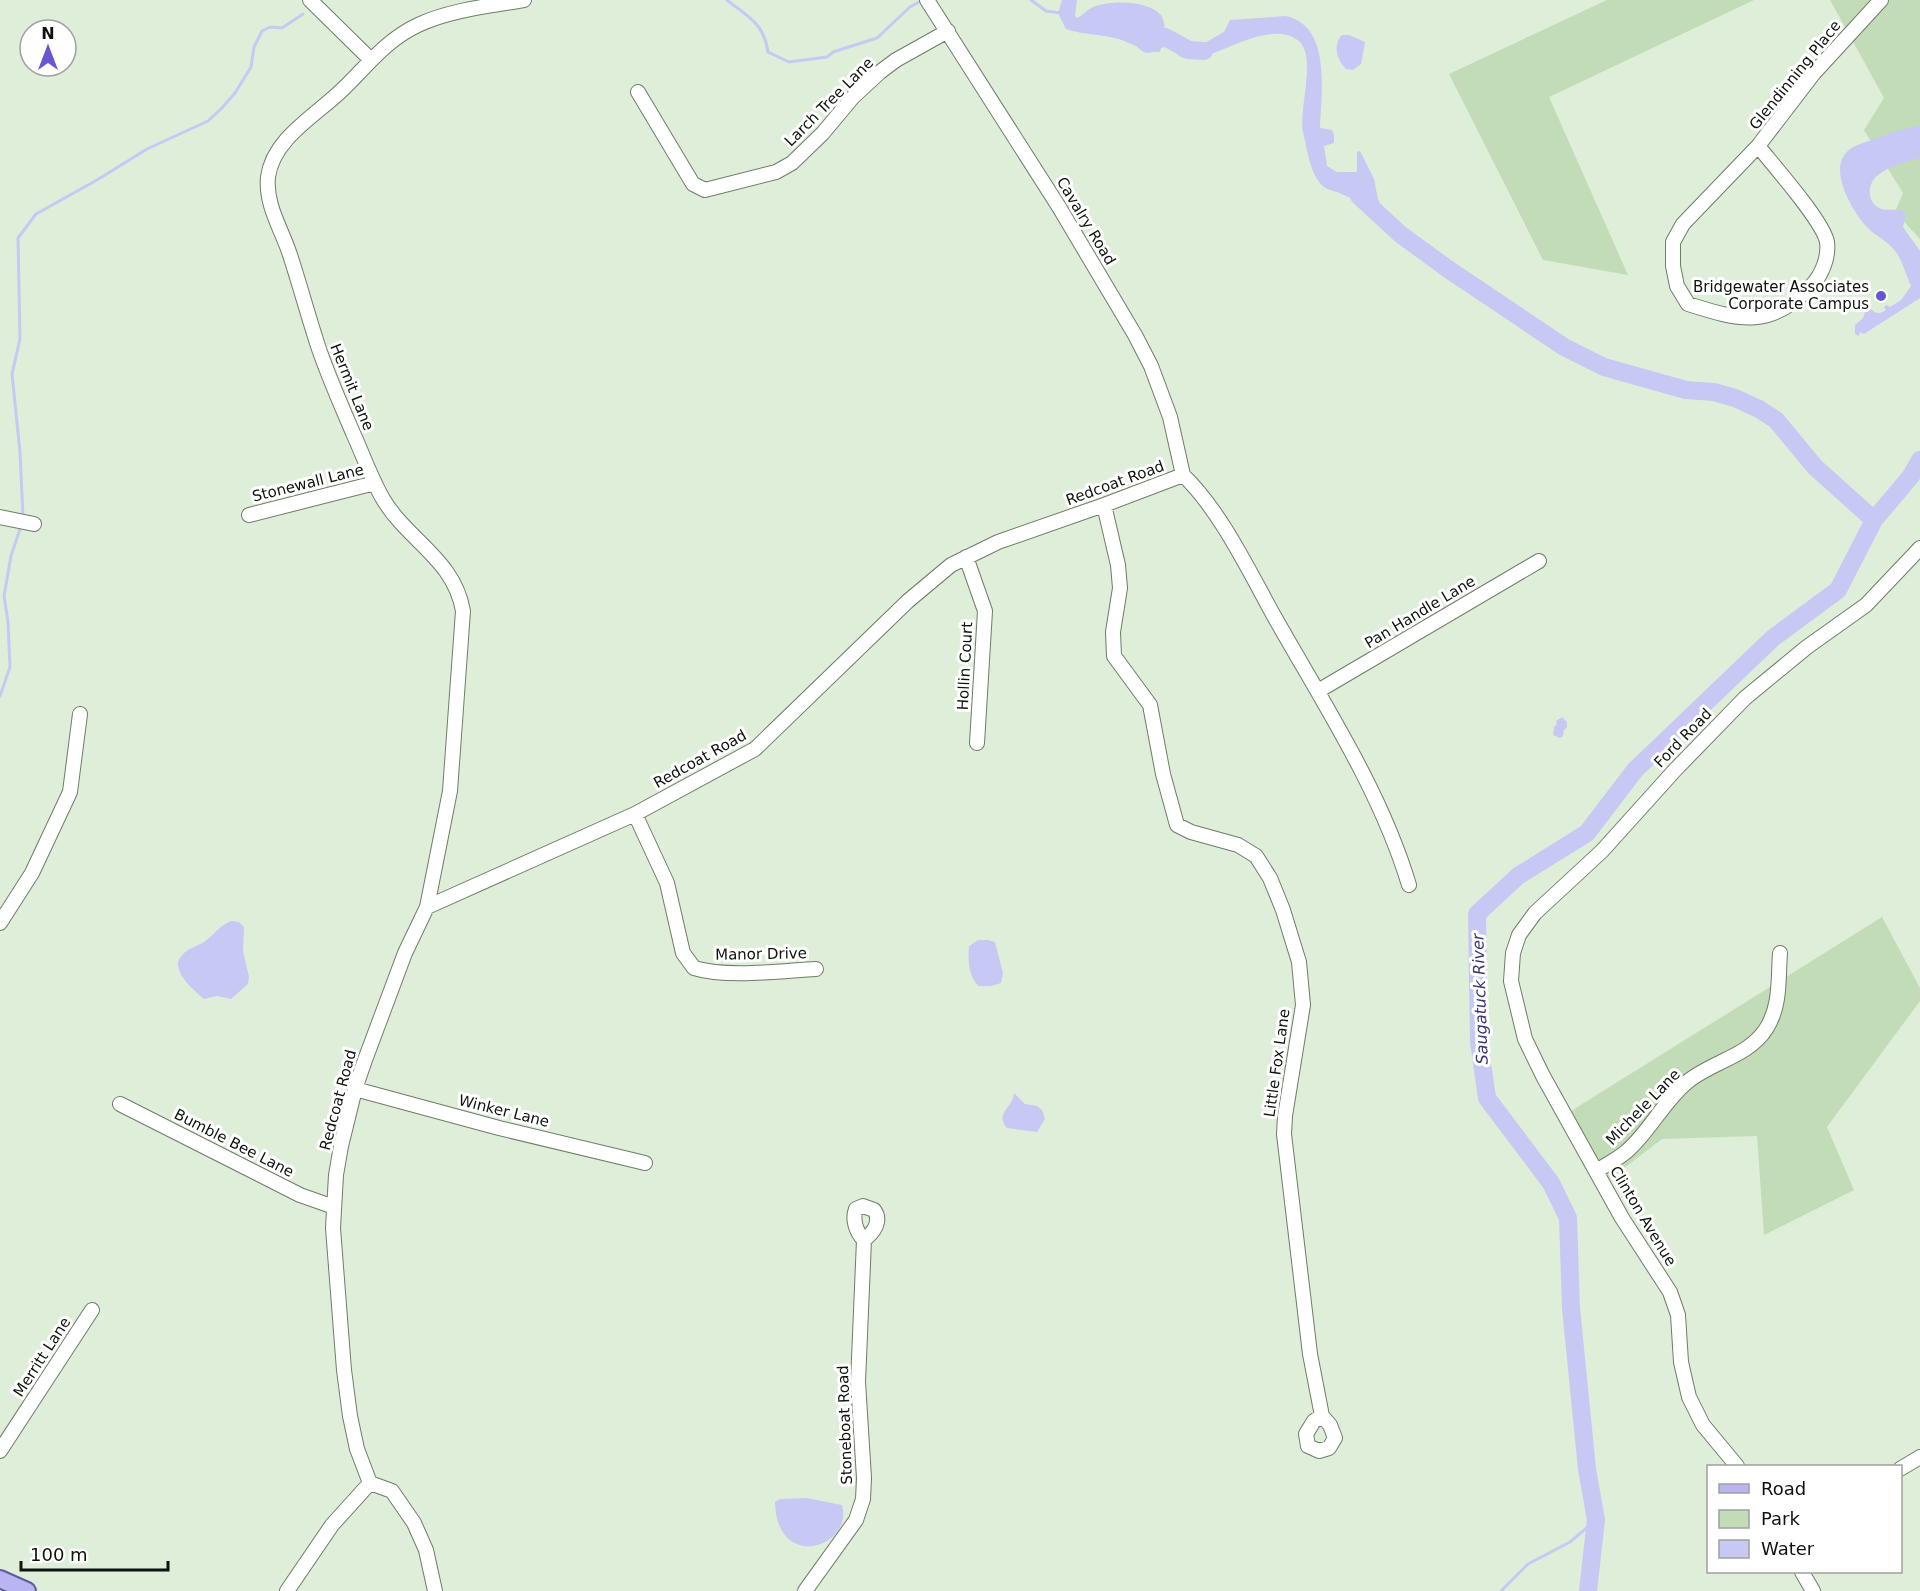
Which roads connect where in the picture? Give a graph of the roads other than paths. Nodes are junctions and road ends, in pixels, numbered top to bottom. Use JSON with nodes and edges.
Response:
{"nodes":[{"id":1,"x":310,"y":0,"type":"edge"},
{"id":2,"x":524,"y":0,"type":"edge"},
{"id":3,"x":927,"y":0,"type":"edge"},
{"id":4,"x":1881,"y":0,"type":"edge"},
{"id":5,"x":948,"y":32,"type":"junction"},
{"id":6,"x":370,"y":59,"type":"junction"},
{"id":7,"x":638,"y":92,"type":"dead end"},
{"id":8,"x":1758,"y":146,"type":"junction"},
{"id":9,"x":1184,"y":475,"type":"junction"},
{"id":10,"x":375,"y":483,"type":"junction"},
{"id":11,"x":1104,"y":506,"type":"junction"},
{"id":12,"x":249,"y":515,"type":"dead end"},
{"id":13,"x":0,"y":518,"type":"edge"},
{"id":14,"x":34,"y":524,"type":"dead end"},
{"id":15,"x":1920,"y":548,"type":"edge"},
{"id":16,"x":966,"y":557,"type":"junction"},
{"id":17,"x":1539,"y":561,"type":"dead end"},
{"id":18,"x":1318,"y":691,"type":"junction"},
{"id":19,"x":80,"y":714,"type":"dead end"},
{"id":20,"x":977,"y":743,"type":"dead end"},
{"id":21,"x":635,"y":814,"type":"junction"},
{"id":22,"x":1408,"y":885,"type":"dead end"},
{"id":23,"x":427,"y":907,"type":"junction"},
{"id":24,"x":0,"y":923,"type":"edge"},
{"id":25,"x":1780,"y":953,"type":"dead end"},
{"id":26,"x":816,"y":969,"type":"dead end"},
{"id":27,"x":1511,"y":981,"type":"joint"},
{"id":28,"x":355,"y":1089,"type":"junction"},
{"id":29,"x":120,"y":1104,"type":"dead end"},
{"id":30,"x":645,"y":1163,"type":"dead end"},
{"id":31,"x":1596,"y":1171,"type":"junction"},
{"id":32,"x":334,"y":1207,"type":"junction"},
{"id":33,"x":864,"y":1240,"type":"dead end"},
{"id":34,"x":92,"y":1310,"type":"dead end"},
{"id":35,"x":1322,"y":1416,"type":"dead end"},
{"id":36,"x":0,"y":1451,"type":"edge"},
{"id":37,"x":1920,"y":1457,"type":"edge"},
{"id":38,"x":1735,"y":1465,"type":"edge"},
{"id":39,"x":1902,"y":1467,"type":"edge"},
{"id":40,"x":369,"y":1483,"type":"junction"},
{"id":41,"x":1803,"y":1573,"type":"edge"},
{"id":42,"x":0,"y":1579,"type":"edge"},
{"id":43,"x":27,"y":1591,"type":"edge"},
{"id":44,"x":287,"y":1591,"type":"edge"},
{"id":45,"x":435,"y":1591,"type":"edge"},
{"id":46,"x":805,"y":1591,"type":"edge"},
{"id":47,"x":1813,"y":1591,"type":"edge"}],
"edges":[{"from":1,"to":6,"type":"street"},
{"from":2,"to":6,"type":"street","name":"Hermit Lane"},
{"from":3,"to":5,"type":"street","name":"Cavalry Road"},
{"from":4,"to":8,"type":"street","name":"Glendinning Place"},
{"from":5,"to":7,"type":"street","name":"Larch Tree Lane"},
{"from":5,"to":9,"type":"street","name":"Cavalry Road"},
{"from":6,"to":10,"type":"street","name":"Hermit Lane"},
{"from":8,"to":8,"type":"street","name":"Glendinning Place"},
{"from":9,"to":11,"type":"street","name":"Redcoat Road"},
{"from":9,"to":18,"type":"street","name":"Redcoat Road"},
{"from":10,"to":12,"type":"street","name":"Stonewall Lane"},
{"from":10,"to":23,"type":"street","name":"Hermit Lane"},
{"from":11,"to":16,"type":"street","name":"Redcoat Road"},
{"from":11,"to":35,"type":"street","name":"Little Fox Lane"},
{"from":13,"to":14,"type":"street"},
{"from":15,"to":27,"type":"street","name":"Ford Road"},
{"from":16,"to":20,"type":"street","name":"Hollin Court"},
{"from":16,"to":21,"type":"street","name":"Redcoat Road"},
{"from":17,"to":18,"type":"street","name":"Pan Handle Lane"},
{"from":18,"to":22,"type":"street","name":"Redcoat Road"},
{"from":19,"to":24,"type":"street"},
{"from":21,"to":23,"type":"street","name":"Redcoat Road"},
{"from":21,"to":26,"type":"street","name":"Manor Drive"},
{"from":23,"to":28,"type":"street","name":"Redcoat Road"},
{"from":25,"to":31,"type":"street","name":"Michele Lane"},
{"from":27,"to":31,"type":"street","name":"Clinton Avenue"},
{"from":28,"to":30,"type":"street","name":"Winker Lane"},
{"from":28,"to":32,"type":"street","name":"Redcoat Road"},
{"from":29,"to":32,"type":"street","name":"Bumble Bee Lane"},
{"from":31,"to":38,"type":"street","name":"Clinton Avenue"},
{"from":32,"to":40,"type":"street","name":"Redcoat Road"},
{"from":33,"to":46,"type":"street","name":"Stoneboat Road"},
{"from":34,"to":36,"type":"street","name":"Merritt Lane"},
{"from":37,"to":39,"type":"street"},
{"from":40,"to":44,"type":"street"},
{"from":40,"to":45,"type":"street"},
{"from":41,"to":47,"type":"street"},
{"from":42,"to":43,"type":"main road"}]}
